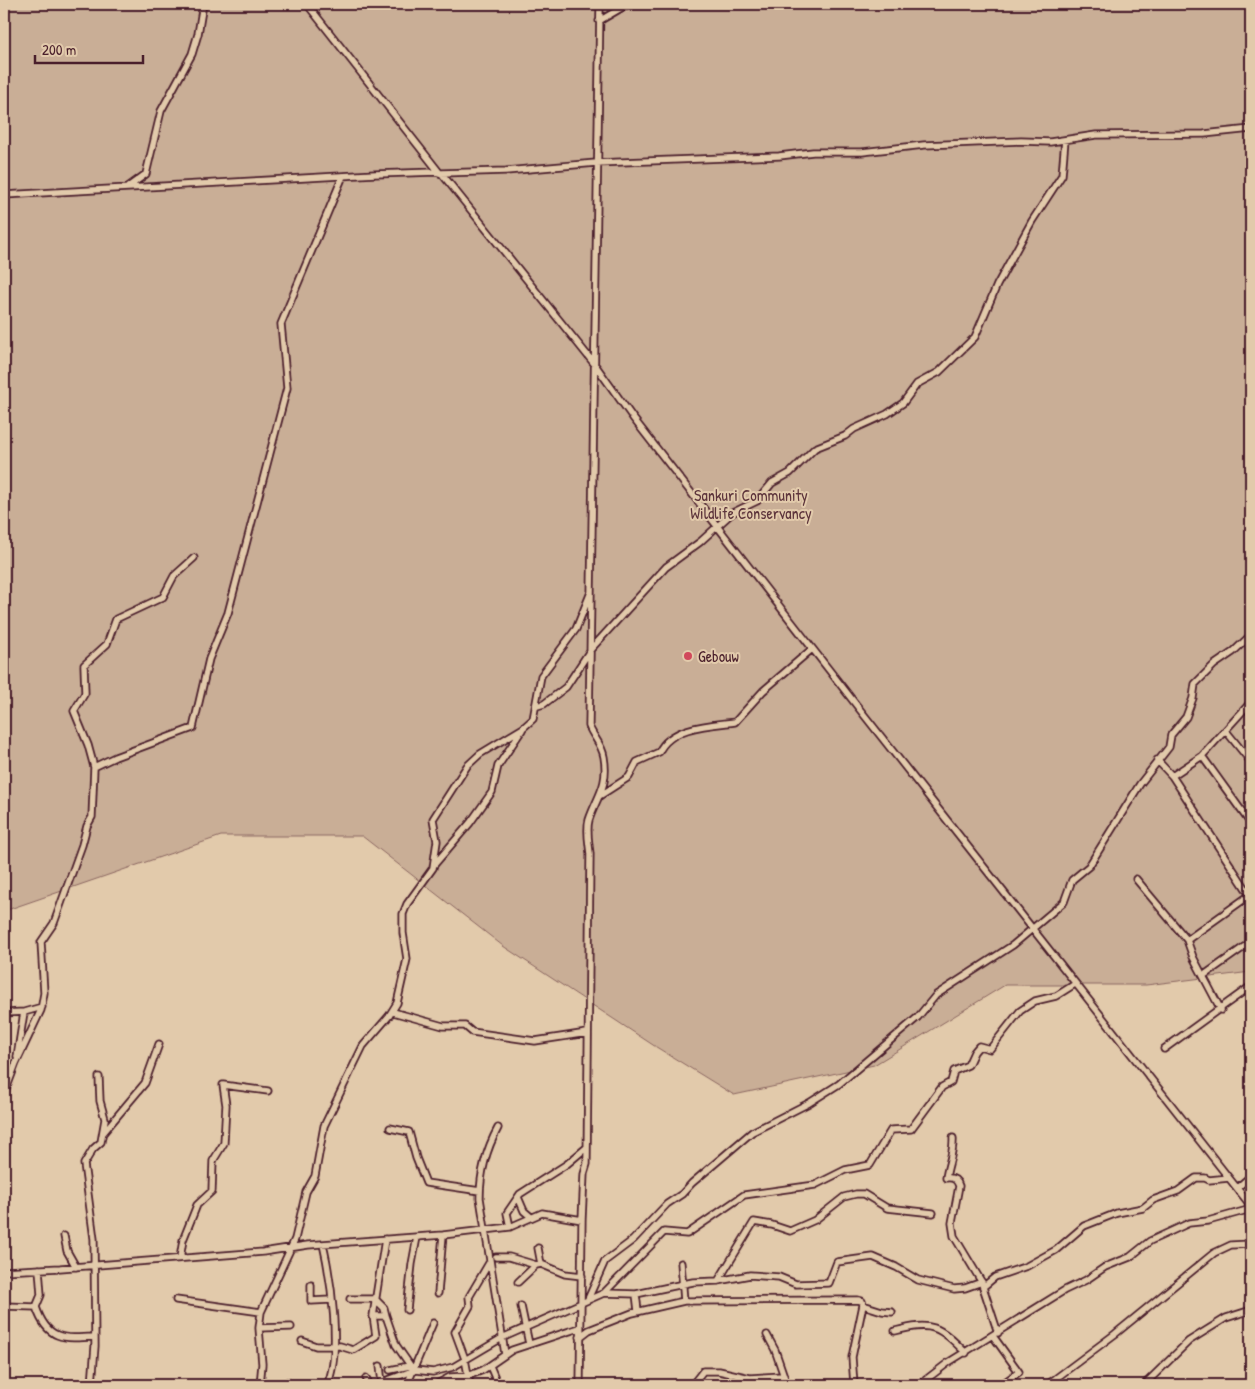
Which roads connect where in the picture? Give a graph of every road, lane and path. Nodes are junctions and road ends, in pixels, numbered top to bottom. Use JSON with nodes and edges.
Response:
{"nodes":[{"id":1,"x":203,"y":4,"type":"edge"},
{"id":2,"x":307,"y":4,"type":"edge"},
{"id":3,"x":600,"y":4,"type":"edge"},
{"id":4,"x":628,"y":4,"type":"edge"},
{"id":5,"x":599,"y":21,"type":"junction"},
{"id":6,"x":1251,"y":129,"type":"edge"},
{"id":7,"x":1065,"y":140,"type":"junction"},
{"id":8,"x":596,"y":163,"type":"junction"},
{"id":9,"x":440,"y":173,"type":"junction"},
{"id":10,"x":344,"y":176,"type":"junction"},
{"id":11,"x":126,"y":188,"type":"junction"},
{"id":12,"x":4,"y":195,"type":"edge"},
{"id":13,"x":596,"y":366,"type":"junction"},
{"id":14,"x":717,"y":526,"type":"junction"},
{"id":15,"x":194,"y":558,"type":"dead end"},
{"id":16,"x":592,"y":590,"type":"junction"},
{"id":17,"x":1251,"y":635,"type":"edge"},
{"id":18,"x":591,"y":649,"type":"junction"},
{"id":19,"x":812,"y":649,"type":"junction"},
{"id":20,"x":1251,"y":702,"type":"edge"},
{"id":21,"x":537,"y":706,"type":"junction"},
{"id":22,"x":524,"y":728,"type":"junction"},
{"id":23,"x":1226,"y":731,"type":"junction"},
{"id":24,"x":1202,"y":756,"type":"junction"},
{"id":25,"x":1157,"y":760,"type":"junction"},
{"id":26,"x":1251,"y":760,"type":"edge"},
{"id":27,"x":94,"y":767,"type":"junction"},
{"id":28,"x":1172,"y":776,"type":"junction"},
{"id":29,"x":601,"y":795,"type":"junction"},
{"id":30,"x":1251,"y":824,"type":"edge"},
{"id":31,"x":434,"y":865,"type":"junction"},
{"id":32,"x":1136,"y":879,"type":"dead end"},
{"id":33,"x":1251,"y":895,"type":"edge"},
{"id":34,"x":1031,"y":928,"type":"junction"},
{"id":35,"x":1187,"y":940,"type":"junction"},
{"id":36,"x":1251,"y":942,"type":"edge"},
{"id":37,"x":1203,"y":976,"type":"junction"},
{"id":38,"x":1075,"y":984,"type":"junction"},
{"id":39,"x":1251,"y":986,"type":"edge"},
{"id":40,"x":42,"y":1007,"type":"junction"},
{"id":41,"x":1221,"y":1010,"type":"junction"},
{"id":42,"x":24,"y":1012,"type":"junction"},
{"id":43,"x":393,"y":1012,"type":"junction"},
{"id":44,"x":4,"y":1013,"type":"edge"},
{"id":45,"x":587,"y":1033,"type":"junction"},
{"id":46,"x":160,"y":1044,"type":"dead end"},
{"id":47,"x":1164,"y":1049,"type":"dead end"},
{"id":48,"x":16,"y":1063,"type":"junction"},
{"id":49,"x":99,"y":1077,"type":"dead end"},
{"id":50,"x":268,"y":1091,"type":"dead end"},
{"id":51,"x":4,"y":1095,"type":"edge"},
{"id":52,"x":390,"y":1128,"type":"dead end"},
{"id":53,"x":498,"y":1128,"type":"dead end"},
{"id":54,"x":103,"y":1133,"type":"junction"},
{"id":55,"x":952,"y":1138,"type":"dead end"},
{"id":56,"x":586,"y":1148,"type":"junction"},
{"id":57,"x":1251,"y":1176,"type":"edge"},
{"id":58,"x":1229,"y":1178,"type":"junction"},
{"id":59,"x":1237,"y":1188,"type":"junction"},
{"id":60,"x":480,"y":1191,"type":"junction"},
{"id":61,"x":518,"y":1197,"type":"junction"},
{"id":62,"x":1251,"y":1208,"type":"edge"},
{"id":63,"x":933,"y":1214,"type":"dead end"},
{"id":64,"x":531,"y":1218,"type":"junction"},
{"id":65,"x":582,"y":1220,"type":"junction"},
{"id":66,"x":510,"y":1227,"type":"junction"},
{"id":67,"x":484,"y":1231,"type":"junction"},
{"id":68,"x":444,"y":1235,"type":"junction"},
{"id":69,"x":64,"y":1236,"type":"dead end"},
{"id":70,"x":417,"y":1237,"type":"junction"},
{"id":71,"x":385,"y":1239,"type":"junction"},
{"id":72,"x":323,"y":1244,"type":"junction"},
{"id":73,"x":1251,"y":1244,"type":"edge"},
{"id":74,"x":290,"y":1247,"type":"junction"},
{"id":75,"x":538,"y":1248,"type":"dead end"},
{"id":76,"x":496,"y":1257,"type":"dead end"},
{"id":77,"x":180,"y":1258,"type":"junction"},
{"id":78,"x":489,"y":1262,"type":"junction"},
{"id":79,"x":681,"y":1263,"type":"dead end"},
{"id":80,"x":93,"y":1265,"type":"junction"},
{"id":81,"x":538,"y":1265,"type":"junction"},
{"id":82,"x":76,"y":1267,"type":"junction"},
{"id":83,"x":39,"y":1269,"type":"junction"},
{"id":84,"x":4,"y":1270,"type":"edge"},
{"id":85,"x":582,"y":1276,"type":"junction"},
{"id":86,"x":518,"y":1282,"type":"dead end"},
{"id":87,"x":718,"y":1282,"type":"junction"},
{"id":88,"x":683,"y":1284,"type":"junction"},
{"id":89,"x":311,"y":1285,"type":"dead end"},
{"id":90,"x":982,"y":1285,"type":"junction"},
{"id":91,"x":438,"y":1293,"type":"dead end"},
{"id":92,"x":604,"y":1293,"type":"junction"},
{"id":93,"x":636,"y":1294,"type":"junction"},
{"id":94,"x":375,"y":1298,"type":"junction"},
{"id":95,"x":350,"y":1299,"type":"dead end"},
{"id":96,"x":176,"y":1300,"type":"dead end"},
{"id":97,"x":331,"y":1300,"type":"junction"},
{"id":98,"x":585,"y":1300,"type":"junction"},
{"id":99,"x":684,"y":1301,"type":"junction"},
{"id":100,"x":864,"y":1305,"type":"junction"},
{"id":101,"x":4,"y":1306,"type":"edge"},
{"id":102,"x":521,"y":1306,"type":"dead end"},
{"id":103,"x":36,"y":1307,"type":"junction"},
{"id":104,"x":407,"y":1310,"type":"dead end"},
{"id":105,"x":1251,"y":1310,"type":"edge"},
{"id":106,"x":638,"y":1311,"type":"junction"},
{"id":107,"x":261,"y":1312,"type":"junction"},
{"id":108,"x":892,"y":1312,"type":"dead end"},
{"id":109,"x":373,"y":1316,"type":"junction"},
{"id":110,"x":386,"y":1316,"type":"junction"},
{"id":111,"x":433,"y":1323,"type":"dead end"},
{"id":112,"x":259,"y":1328,"type":"junction"},
{"id":113,"x":291,"y":1328,"type":"dead end"},
{"id":114,"x":525,"y":1328,"type":"junction"},
{"id":115,"x":579,"y":1328,"type":"junction"},
{"id":116,"x":895,"y":1331,"type":"dead end"},
{"id":117,"x":767,"y":1334,"type":"dead end"},
{"id":118,"x":995,"y":1334,"type":"junction"},
{"id":119,"x":94,"y":1337,"type":"junction"},
{"id":120,"x":580,"y":1337,"type":"junction"},
{"id":121,"x":502,"y":1338,"type":"junction"},
{"id":122,"x":302,"y":1341,"type":"dead end"},
{"id":123,"x":528,"y":1344,"type":"junction"},
{"id":124,"x":335,"y":1346,"type":"junction"},
{"id":125,"x":966,"y":1353,"type":"junction"},
{"id":126,"x":504,"y":1354,"type":"junction"},
{"id":127,"x":465,"y":1359,"type":"junction"},
{"id":128,"x":380,"y":1366,"type":"dead end"},
{"id":129,"x":490,"y":1366,"type":"junction"},
{"id":130,"x":411,"y":1368,"type":"junction"},
{"id":131,"x":390,"y":1370,"type":"dead end"},
{"id":132,"x":468,"y":1376,"type":"junction"},
{"id":133,"x":782,"y":1376,"type":"junction"},
{"id":134,"x":366,"y":1378,"type":"dead end"},
{"id":135,"x":287,"y":1382,"type":"dead end"},
{"id":136,"x":382,"y":1383,"type":"edge"},
{"id":137,"x":92,"y":1385,"type":"edge"},
{"id":138,"x":260,"y":1385,"type":"edge"},
{"id":139,"x":277,"y":1385,"type":"edge"},
{"id":140,"x":327,"y":1385,"type":"edge"},
{"id":141,"x":370,"y":1385,"type":"edge"},
{"id":142,"x":375,"y":1385,"type":"edge"},
{"id":143,"x":407,"y":1385,"type":"edge"},
{"id":144,"x":435,"y":1385,"type":"edge"},
{"id":145,"x":470,"y":1385,"type":"edge"},
{"id":146,"x":498,"y":1385,"type":"edge"},
{"id":147,"x":580,"y":1385,"type":"edge"},
{"id":148,"x":692,"y":1385,"type":"edge"},
{"id":149,"x":788,"y":1385,"type":"edge"},
{"id":150,"x":854,"y":1385,"type":"edge"},
{"id":151,"x":919,"y":1385,"type":"edge"},
{"id":152,"x":1001,"y":1385,"type":"edge"},
{"id":153,"x":1046,"y":1385,"type":"edge"},
{"id":154,"x":1144,"y":1385,"type":"edge"}],
"edges":[{"from":1,"to":11,"type":"street"},
{"from":2,"to":9,"type":"street"},
{"from":3,"to":5,"type":"street"},
{"from":4,"to":5,"type":"street"},
{"from":5,"to":8,"type":"street"},
{"from":6,"to":7,"type":"street"},
{"from":7,"to":8,"type":"street"},
{"from":7,"to":14,"type":"street"},
{"from":8,"to":9,"type":"street"},
{"from":8,"to":13,"type":"street"},
{"from":9,"to":10,"type":"street"},
{"from":9,"to":13,"type":"street"},
{"from":10,"to":11,"type":"street"},
{"from":10,"to":27,"type":"street"},
{"from":11,"to":12,"type":"street"},
{"from":13,"to":14,"type":"street"},
{"from":13,"to":16,"type":"street"},
{"from":14,"to":18,"type":"street"},
{"from":14,"to":19,"type":"street"},
{"from":15,"to":27,"type":"street"},
{"from":16,"to":18,"type":"street"},
{"from":16,"to":21,"type":"street"},
{"from":17,"to":25,"type":"street"},
{"from":18,"to":21,"type":"street"},
{"from":18,"to":29,"type":"street"},
{"from":19,"to":29,"type":"street"},
{"from":19,"to":34,"type":"street"},
{"from":20,"to":23,"type":"street"},
{"from":21,"to":22,"type":"street"},
{"from":22,"to":31,"type":"street"},
{"from":22,"to":31,"type":"street"},
{"from":23,"to":24,"type":"street"},
{"from":23,"to":26,"type":"street"},
{"from":24,"to":28,"type":"street"},
{"from":24,"to":30,"type":"street"},
{"from":25,"to":28,"type":"street"},
{"from":25,"to":34,"type":"street"},
{"from":27,"to":40,"type":"street"},
{"from":28,"to":33,"type":"street"},
{"from":29,"to":45,"type":"street"},
{"from":31,"to":43,"type":"street"},
{"from":32,"to":35,"type":"street"},
{"from":33,"to":35,"type":"street"},
{"from":34,"to":38,"type":"street"},
{"from":34,"to":98,"type":"street"},
{"from":35,"to":37,"type":"street"},
{"from":36,"to":37,"type":"street"},
{"from":37,"to":41,"type":"street"},
{"from":38,"to":58,"type":"street"},
{"from":38,"to":92,"type":"street"},
{"from":39,"to":41,"type":"street"},
{"from":40,"to":42,"type":"street"},
{"from":40,"to":48,"type":"street"},
{"from":41,"to":47,"type":"street"},
{"from":42,"to":44,"type":"street"},
{"from":42,"to":48,"type":"street"},
{"from":43,"to":45,"type":"street"},
{"from":43,"to":74,"type":"street"},
{"from":45,"to":56,"type":"street"},
{"from":46,"to":54,"type":"street"},
{"from":48,"to":51,"type":"street"},
{"from":49,"to":54,"type":"street"},
{"from":50,"to":77,"type":"street"},
{"from":52,"to":60,"type":"street"},
{"from":53,"to":60,"type":"street"},
{"from":54,"to":80,"type":"street"},
{"from":55,"to":90,"type":"street"},
{"from":56,"to":61,"type":"street"},
{"from":56,"to":65,"type":"street"},
{"from":57,"to":59,"type":"street"},
{"from":58,"to":59,"type":"street"},
{"from":58,"to":90,"type":"street"},
{"from":59,"to":62,"type":"street"},
{"from":60,"to":67,"type":"street"},
{"from":61,"to":64,"type":"street"},
{"from":61,"to":66,"type":"street"},
{"from":62,"to":118,"type":"street"},
{"from":63,"to":87,"type":"street"},
{"from":64,"to":65,"type":"street"},
{"from":64,"to":66,"type":"street"},
{"from":65,"to":85,"type":"street"},
{"from":66,"to":67,"type":"street"},
{"from":67,"to":68,"type":"street"},
{"from":67,"to":78,"type":"street"},
{"from":68,"to":70,"type":"street"},
{"from":68,"to":91,"type":"street"},
{"from":69,"to":82,"type":"street"},
{"from":70,"to":71,"type":"street"},
{"from":70,"to":104,"type":"street"},
{"from":71,"to":72,"type":"street"},
{"from":71,"to":94,"type":"street"},
{"from":72,"to":74,"type":"street"},
{"from":72,"to":97,"type":"street"},
{"from":73,"to":153,"type":"street"},
{"from":74,"to":77,"type":"street"},
{"from":74,"to":107,"type":"street"},
{"from":75,"to":81,"type":"street"},
{"from":76,"to":81,"type":"street"},
{"from":77,"to":80,"type":"street"},
{"from":78,"to":121,"type":"street"},
{"from":78,"to":127,"type":"street"},
{"from":79,"to":88,"type":"street"},
{"from":80,"to":82,"type":"street"},
{"from":80,"to":119,"type":"street"},
{"from":81,"to":85,"type":"street"},
{"from":81,"to":86,"type":"street"},
{"from":82,"to":83,"type":"street"},
{"from":83,"to":84,"type":"street"},
{"from":83,"to":103,"type":"street"},
{"from":85,"to":98,"type":"street"},
{"from":87,"to":88,"type":"street"},
{"from":87,"to":90,"type":"street"},
{"from":88,"to":93,"type":"street"},
{"from":88,"to":99,"type":"street"},
{"from":89,"to":97,"type":"street"},
{"from":90,"to":118,"type":"street"},
{"from":92,"to":93,"type":"street"},
{"from":92,"to":98,"type":"street"},
{"from":93,"to":106,"type":"street"},
{"from":94,"to":95,"type":"street"},
{"from":94,"to":109,"type":"street"},
{"from":94,"to":110,"type":"street"},
{"from":96,"to":107,"type":"street"},
{"from":97,"to":124,"type":"street"},
{"from":98,"to":114,"type":"street"},
{"from":98,"to":115,"type":"street"},
{"from":99,"to":100,"type":"street"},
{"from":99,"to":106,"type":"street"},
{"from":100,"to":108,"type":"street"},
{"from":100,"to":150,"type":"street"},
{"from":101,"to":103,"type":"street"},
{"from":102,"to":114,"type":"street"},
{"from":103,"to":119,"type":"street"},
{"from":105,"to":154,"type":"street"},
{"from":106,"to":120,"type":"street"},
{"from":107,"to":112,"type":"street"},
{"from":109,"to":110,"type":"street"},
{"from":109,"to":124,"type":"street"},
{"from":110,"to":130,"type":"street"},
{"from":111,"to":130,"type":"street"},
{"from":112,"to":113,"type":"street"},
{"from":112,"to":138,"type":"street"},
{"from":114,"to":121,"type":"street"},
{"from":114,"to":123,"type":"street"},
{"from":115,"to":120,"type":"street"},
{"from":115,"to":123,"type":"street"},
{"from":116,"to":125,"type":"street"},
{"from":117,"to":133,"type":"street"},
{"from":118,"to":125,"type":"street"},
{"from":118,"to":152,"type":"street"},
{"from":119,"to":137,"type":"street"},
{"from":120,"to":147,"type":"street"},
{"from":121,"to":126,"type":"street"},
{"from":121,"to":127,"type":"street"},
{"from":122,"to":124,"type":"street"},
{"from":123,"to":126,"type":"street"},
{"from":124,"to":140,"type":"street"},
{"from":125,"to":151,"type":"street"},
{"from":126,"to":129,"type":"street"},
{"from":127,"to":130,"type":"street"},
{"from":127,"to":132,"type":"street"},
{"from":128,"to":136,"type":"street"},
{"from":129,"to":132,"type":"street"},
{"from":129,"to":146,"type":"street"},
{"from":130,"to":131,"type":"street"},
{"from":130,"to":136,"type":"street"},
{"from":130,"to":143,"type":"street"},
{"from":132,"to":144,"type":"street"},
{"from":132,"to":145,"type":"street"},
{"from":133,"to":148,"type":"street"},
{"from":133,"to":149,"type":"street"},
{"from":134,"to":141,"type":"street"},
{"from":135,"to":139,"type":"street"},
{"from":136,"to":142,"type":"street"}]}
